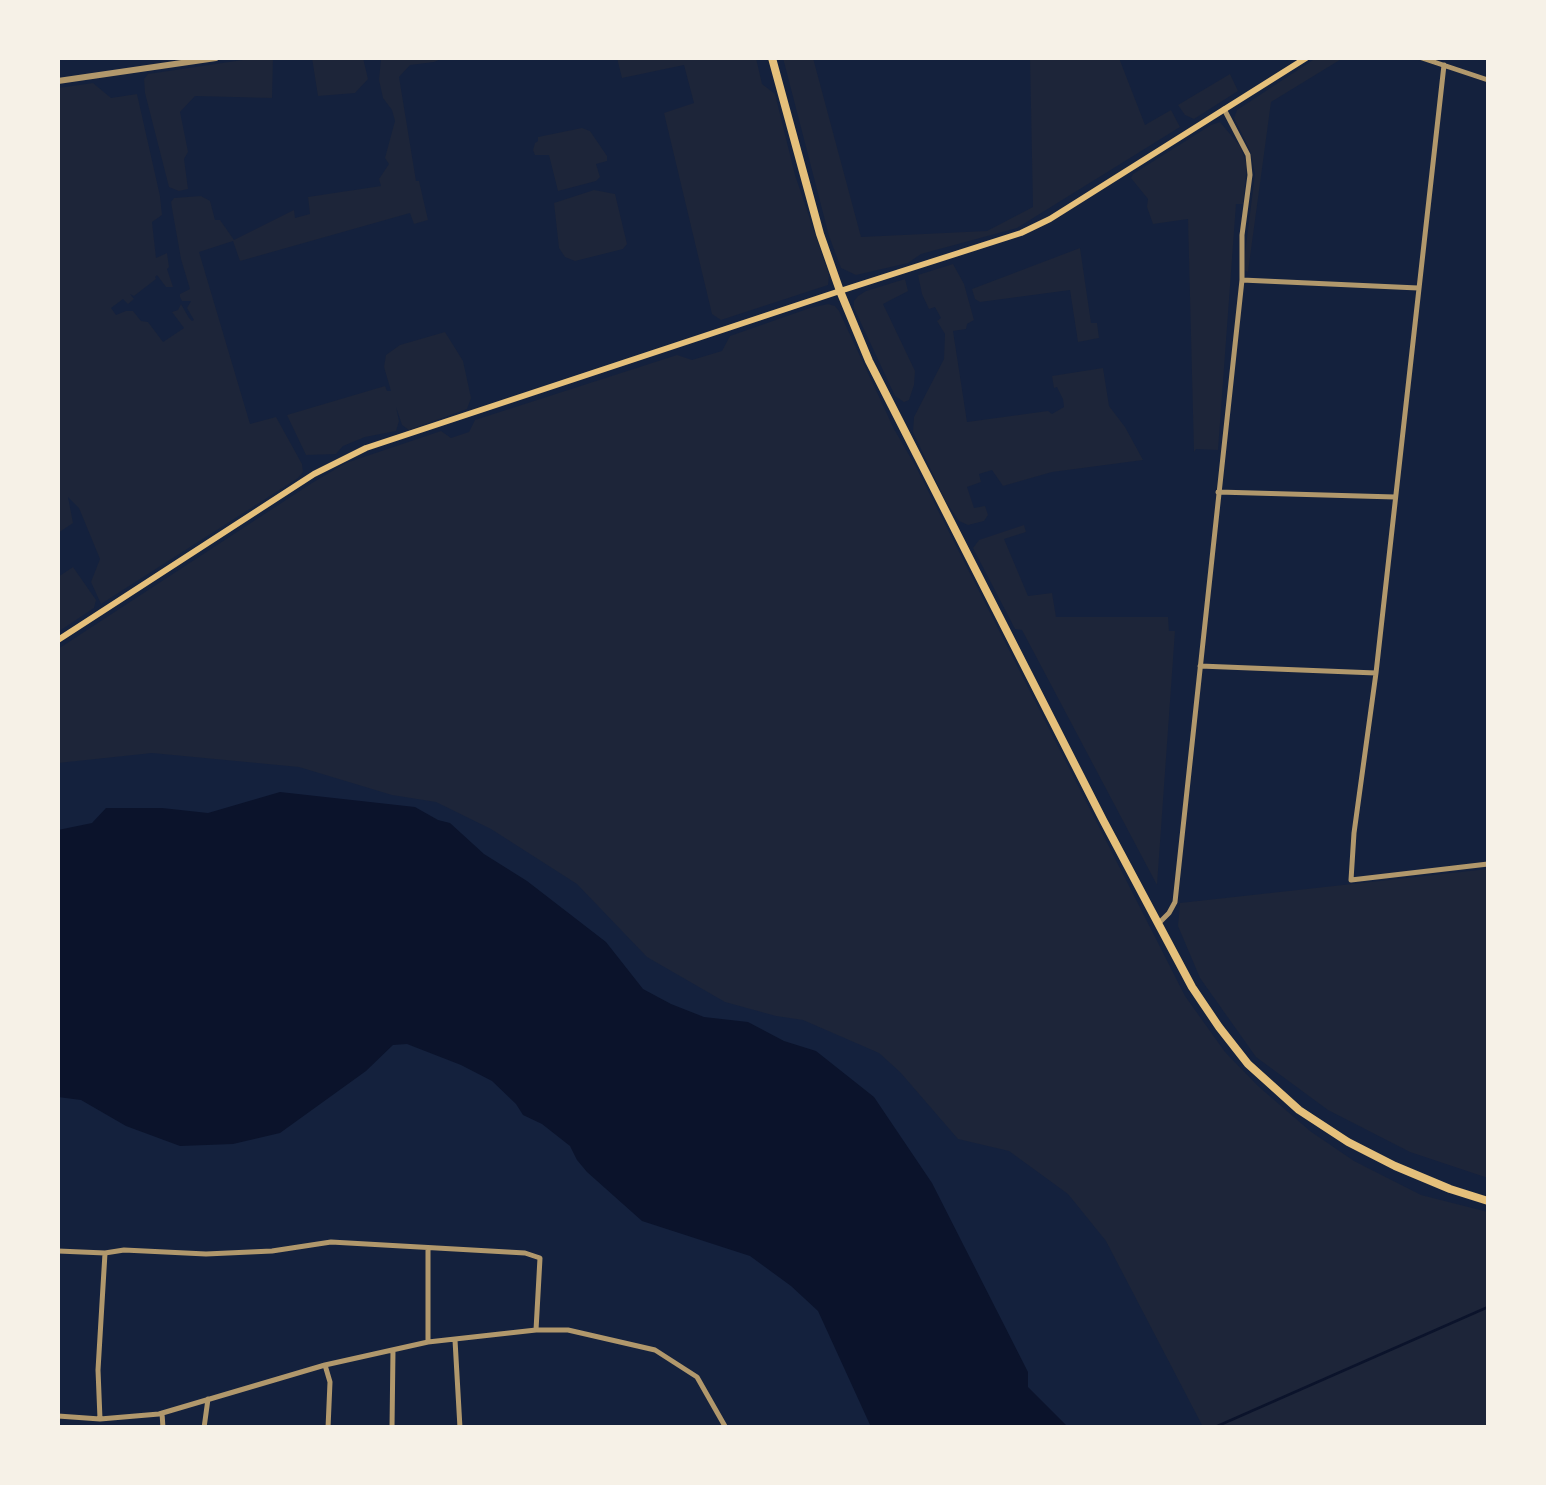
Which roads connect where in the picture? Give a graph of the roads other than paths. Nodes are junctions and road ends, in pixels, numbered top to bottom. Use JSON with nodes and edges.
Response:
{"nodes":[{"id":1,"x":216,"y":58,"type":"edge"},
{"id":2,"x":772,"y":58,"type":"edge"},
{"id":3,"x":1306,"y":58,"type":"edge"},
{"id":4,"x":1422,"y":58,"type":"edge"},
{"id":5,"x":1444,"y":65,"type":"junction"},
{"id":6,"x":1488,"y":80,"type":"edge"},
{"id":7,"x":58,"y":81,"type":"edge"},
{"id":8,"x":1224,"y":109,"type":"junction"},
{"id":9,"x":1242,"y":280,"type":"junction"},
{"id":10,"x":1419,"y":288,"type":"junction"},
{"id":11,"x":840,"y":291,"type":"junction"},
{"id":12,"x":1218,"y":492,"type":"junction"},
{"id":13,"x":1395,"y":497,"type":"junction"},
{"id":14,"x":58,"y":640,"type":"edge"},
{"id":15,"x":1200,"y":666,"type":"junction"},
{"id":16,"x":1376,"y":673,"type":"junction"},
{"id":17,"x":1488,"y":864,"type":"edge"},
{"id":18,"x":1158,"y":924,"type":"junction"},
{"id":19,"x":1488,"y":1200,"type":"edge"},
{"id":20,"x":428,"y":1248,"type":"junction"},
{"id":21,"x":58,"y":1251,"type":"edge"},
{"id":22,"x":106,"y":1253,"type":"junction"},
{"id":23,"x":536,"y":1330,"type":"junction"},
{"id":24,"x":455,"y":1340,"type":"junction"},
{"id":25,"x":428,"y":1342,"type":"junction"},
{"id":26,"x":392,"y":1350,"type":"junction"},
{"id":27,"x":325,"y":1365,"type":"junction"},
{"id":28,"x":208,"y":1399,"type":"junction"},
{"id":29,"x":162,"y":1413,"type":"junction"},
{"id":30,"x":58,"y":1416,"type":"edge"},
{"id":31,"x":100,"y":1419,"type":"junction"},
{"id":32,"x":163,"y":1428,"type":"edge"},
{"id":33,"x":204,"y":1428,"type":"edge"},
{"id":34,"x":328,"y":1428,"type":"edge"},
{"id":35,"x":392,"y":1428,"type":"edge"},
{"id":36,"x":460,"y":1428,"type":"edge"},
{"id":37,"x":726,"y":1428,"type":"edge"}],
"edges":[{"from":1,"to":7,"type":"street"},
{"from":2,"to":11,"type":"highway"},
{"from":3,"to":8,"type":"main road"},
{"from":4,"to":5,"type":"street"},
{"from":5,"to":6,"type":"street"},
{"from":5,"to":10,"type":"street"},
{"from":8,"to":9,"type":"street"},
{"from":8,"to":11,"type":"main road"},
{"from":9,"to":10,"type":"street"},
{"from":9,"to":12,"type":"street"},
{"from":10,"to":13,"type":"street"},
{"from":11,"to":14,"type":"main road"},
{"from":11,"to":18,"type":"highway"},
{"from":12,"to":13,"type":"street"},
{"from":12,"to":15,"type":"street"},
{"from":13,"to":16,"type":"street"},
{"from":15,"to":16,"type":"street"},
{"from":15,"to":18,"type":"street"},
{"from":16,"to":17,"type":"street"},
{"from":18,"to":19,"type":"highway"},
{"from":20,"to":22,"type":"street"},
{"from":20,"to":23,"type":"street"},
{"from":20,"to":25,"type":"street"},
{"from":21,"to":22,"type":"street"},
{"from":22,"to":31,"type":"street"},
{"from":23,"to":24,"type":"street"},
{"from":23,"to":37,"type":"street"},
{"from":24,"to":25,"type":"street"},
{"from":24,"to":36,"type":"street"},
{"from":25,"to":26,"type":"street"},
{"from":26,"to":27,"type":"street"},
{"from":26,"to":35,"type":"street"},
{"from":27,"to":28,"type":"street"},
{"from":27,"to":34,"type":"street"},
{"from":28,"to":29,"type":"street"},
{"from":28,"to":33,"type":"street"},
{"from":29,"to":31,"type":"street"},
{"from":29,"to":32,"type":"street"},
{"from":30,"to":31,"type":"street"}]}
